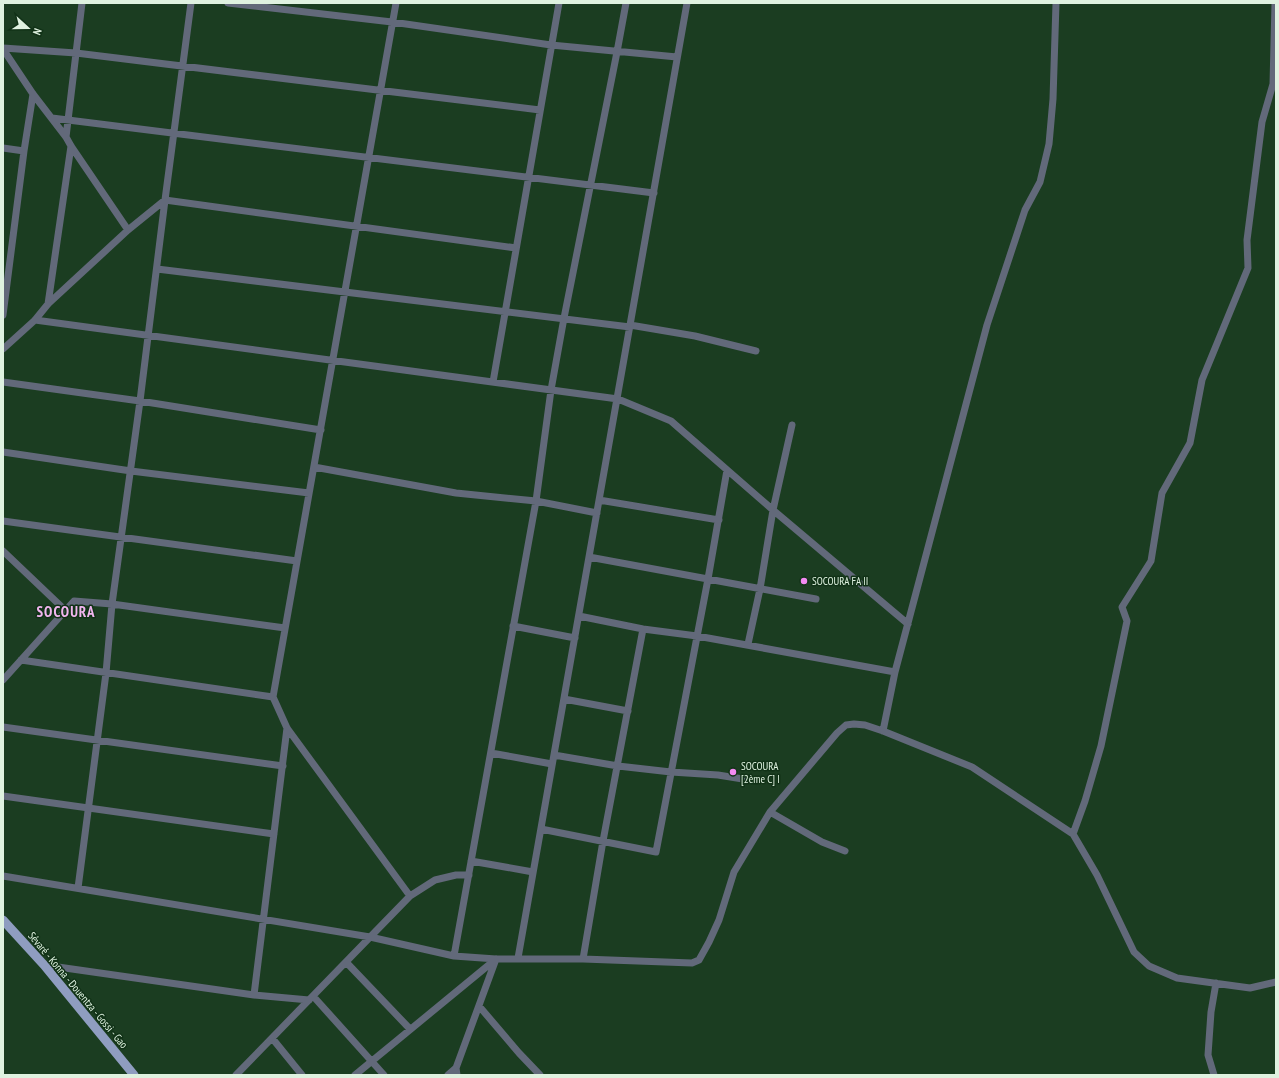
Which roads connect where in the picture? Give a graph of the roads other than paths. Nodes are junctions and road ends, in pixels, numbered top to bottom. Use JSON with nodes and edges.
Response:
{"nodes":[{"id":1,"x":82,"y":3,"type":"edge"},
{"id":2,"x":191,"y":3,"type":"edge"},
{"id":3,"x":228,"y":3,"type":"edge"},
{"id":4,"x":396,"y":3,"type":"edge"},
{"id":5,"x":559,"y":3,"type":"edge"},
{"id":6,"x":626,"y":3,"type":"edge"},
{"id":7,"x":687,"y":3,"type":"edge"},
{"id":8,"x":1056,"y":3,"type":"edge"},
{"id":9,"x":1275,"y":3,"type":"edge"},
{"id":10,"x":392,"y":22,"type":"junction"},
{"id":11,"x":551,"y":45,"type":"junction"},
{"id":12,"x":3,"y":48,"type":"edge"},
{"id":13,"x":617,"y":52,"type":"junction"},
{"id":14,"x":76,"y":53,"type":"junction"},
{"id":15,"x":677,"y":57,"type":"junction"},
{"id":16,"x":183,"y":66,"type":"junction"},
{"id":17,"x":380,"y":91,"type":"junction"},
{"id":18,"x":33,"y":94,"type":"junction"},
{"id":19,"x":540,"y":110,"type":"junction"},
{"id":20,"x":52,"y":118,"type":"junction"},
{"id":21,"x":68,"y":121,"type":"junction"},
{"id":22,"x":174,"y":134,"type":"junction"},
{"id":23,"x":66,"y":137,"type":"junction"},
{"id":24,"x":71,"y":146,"type":"junction"},
{"id":25,"x":3,"y":148,"type":"edge"},
{"id":26,"x":24,"y":151,"type":"junction"},
{"id":27,"x":368,"y":158,"type":"junction"},
{"id":28,"x":529,"y":178,"type":"junction"},
{"id":29,"x":590,"y":186,"type":"junction"},
{"id":30,"x":654,"y":194,"type":"junction"},
{"id":31,"x":165,"y":200,"type":"junction"},
{"id":32,"x":357,"y":226,"type":"junction"},
{"id":33,"x":128,"y":230,"type":"junction"},
{"id":34,"x":516,"y":248,"type":"junction"},
{"id":35,"x":157,"y":269,"type":"junction"},
{"id":36,"x":344,"y":292,"type":"junction"},
{"id":37,"x":48,"y":304,"type":"junction"},
{"id":38,"x":506,"y":312,"type":"junction"},
{"id":39,"x":3,"y":315,"type":"edge"},
{"id":40,"x":564,"y":318,"type":"junction"},
{"id":41,"x":34,"y":320,"type":"junction"},
{"id":42,"x":630,"y":326,"type":"junction"},
{"id":43,"x":149,"y":335,"type":"junction"},
{"id":44,"x":3,"y":349,"type":"edge"},
{"id":45,"x":756,"y":351,"type":"dead end"},
{"id":46,"x":332,"y":360,"type":"junction"},
{"id":47,"x":3,"y":382,"type":"edge"},
{"id":48,"x":493,"y":382,"type":"junction"},
{"id":49,"x":551,"y":390,"type":"junction"},
{"id":50,"x":618,"y":399,"type":"junction"},
{"id":51,"x":140,"y":401,"type":"junction"},
{"id":52,"x":792,"y":425,"type":"dead end"},
{"id":53,"x":321,"y":430,"type":"junction"},
{"id":54,"x":3,"y":452,"type":"edge"},
{"id":55,"x":314,"y":467,"type":"junction"},
{"id":56,"x":727,"y":470,"type":"junction"},
{"id":57,"x":131,"y":471,"type":"junction"},
{"id":58,"x":309,"y":493,"type":"junction"},
{"id":59,"x":599,"y":500,"type":"junction"},
{"id":60,"x":536,"y":501,"type":"junction"},
{"id":61,"x":773,"y":510,"type":"junction"},
{"id":62,"x":597,"y":513,"type":"junction"},
{"id":63,"x":719,"y":520,"type":"junction"},
{"id":64,"x":3,"y":521,"type":"edge"},
{"id":65,"x":121,"y":537,"type":"junction"},
{"id":66,"x":3,"y":551,"type":"edge"},
{"id":67,"x":589,"y":557,"type":"junction"},
{"id":68,"x":297,"y":561,"type":"junction"},
{"id":69,"x":708,"y":579,"type":"junction"},
{"id":70,"x":760,"y":589,"type":"junction"},
{"id":71,"x":816,"y":599,"type":"dead end"},
{"id":72,"x":112,"y":604,"type":"junction"},
{"id":73,"x":66,"y":611,"type":"junction"},
{"id":74,"x":579,"y":616,"type":"junction"},
{"id":75,"x":908,"y":624,"type":"junction"},
{"id":76,"x":513,"y":626,"type":"junction"},
{"id":77,"x":285,"y":628,"type":"junction"},
{"id":78,"x":643,"y":629,"type":"junction"},
{"id":79,"x":697,"y":636,"type":"junction"},
{"id":80,"x":575,"y":638,"type":"junction"},
{"id":81,"x":748,"y":644,"type":"junction"},
{"id":82,"x":21,"y":660,"type":"junction"},
{"id":83,"x":895,"y":672,"type":"junction"},
{"id":84,"x":106,"y":673,"type":"junction"},
{"id":85,"x":3,"y":680,"type":"edge"},
{"id":86,"x":273,"y":697,"type":"junction"},
{"id":87,"x":564,"y":699,"type":"junction"},
{"id":88,"x":628,"y":711,"type":"junction"},
{"id":89,"x":3,"y":727,"type":"edge"},
{"id":90,"x":287,"y":728,"type":"junction"},
{"id":91,"x":883,"y":731,"type":"junction"},
{"id":92,"x":97,"y":740,"type":"junction"},
{"id":93,"x":491,"y":753,"type":"junction"},
{"id":94,"x":554,"y":755,"type":"junction"},
{"id":95,"x":552,"y":764,"type":"junction"},
{"id":96,"x":283,"y":766,"type":"junction"},
{"id":97,"x":618,"y":766,"type":"junction"},
{"id":98,"x":671,"y":772,"type":"junction"},
{"id":99,"x":749,"y":780,"type":"dead end"},
{"id":100,"x":3,"y":796,"type":"edge"},
{"id":101,"x":88,"y":808,"type":"junction"},
{"id":102,"x":770,"y":812,"type":"junction"},
{"id":103,"x":541,"y":829,"type":"junction"},
{"id":104,"x":274,"y":834,"type":"junction"},
{"id":105,"x":1073,"y":834,"type":"junction"},
{"id":106,"x":603,"y":841,"type":"junction"},
{"id":107,"x":845,"y":851,"type":"dead end"},
{"id":108,"x":471,"y":862,"type":"junction"},
{"id":109,"x":533,"y":872,"type":"junction"},
{"id":110,"x":469,"y":875,"type":"junction"},
{"id":111,"x":3,"y":876,"type":"edge"},
{"id":112,"x":78,"y":888,"type":"junction"},
{"id":113,"x":410,"y":896,"type":"junction"},
{"id":114,"x":264,"y":919,"type":"junction"},
{"id":115,"x":4,"y":922,"type":"edge"},
{"id":116,"x":370,"y":937,"type":"junction"},
{"id":117,"x":454,"y":956,"type":"junction"},
{"id":118,"x":518,"y":958,"type":"junction"},
{"id":119,"x":496,"y":959,"type":"junction"},
{"id":120,"x":583,"y":959,"type":"junction"},
{"id":121,"x":346,"y":962,"type":"junction"},
{"id":122,"x":44,"y":965,"type":"junction"},
{"id":123,"x":1276,"y":982,"type":"edge"},
{"id":124,"x":1216,"y":983,"type":"junction"},
{"id":125,"x":254,"y":995,"type":"junction"},
{"id":126,"x":311,"y":998,"type":"junction"},
{"id":127,"x":479,"y":1006,"type":"junction"},
{"id":128,"x":410,"y":1029,"type":"junction"},
{"id":129,"x":272,"y":1038,"type":"junction"},
{"id":130,"x":372,"y":1061,"type":"junction"},
{"id":131,"x":457,"y":1072,"type":"edge"},
{"id":132,"x":134,"y":1075,"type":"edge"},
{"id":133,"x":236,"y":1075,"type":"edge"},
{"id":134,"x":302,"y":1075,"type":"edge"},
{"id":135,"x":355,"y":1075,"type":"edge"},
{"id":136,"x":384,"y":1075,"type":"edge"},
{"id":137,"x":448,"y":1075,"type":"edge"},
{"id":138,"x":540,"y":1075,"type":"edge"},
{"id":139,"x":1214,"y":1075,"type":"edge"}],
"edges":[{"from":1,"to":14,"type":"street"},
{"from":2,"to":16,"type":"street"},
{"from":3,"to":10,"type":"street"},
{"from":4,"to":10,"type":"street"},
{"from":5,"to":11,"type":"street"},
{"from":6,"to":13,"type":"street"},
{"from":7,"to":15,"type":"street"},
{"from":8,"to":75,"type":"street"},
{"from":9,"to":105,"type":"street"},
{"from":10,"to":11,"type":"street"},
{"from":10,"to":17,"type":"street"},
{"from":11,"to":13,"type":"street"},
{"from":11,"to":19,"type":"street"},
{"from":12,"to":14,"type":"street"},
{"from":12,"to":18,"type":"street"},
{"from":13,"to":15,"type":"street"},
{"from":13,"to":29,"type":"street"},
{"from":14,"to":16,"type":"street"},
{"from":14,"to":21,"type":"street"},
{"from":15,"to":30,"type":"street"},
{"from":16,"to":17,"type":"street"},
{"from":16,"to":22,"type":"street"},
{"from":17,"to":19,"type":"street"},
{"from":17,"to":27,"type":"street"},
{"from":18,"to":20,"type":"street"},
{"from":18,"to":26,"type":"street"},
{"from":19,"to":28,"type":"street"},
{"from":20,"to":21,"type":"street"},
{"from":20,"to":23,"type":"street"},
{"from":21,"to":22,"type":"street"},
{"from":21,"to":23,"type":"street"},
{"from":22,"to":27,"type":"street"},
{"from":22,"to":31,"type":"street"},
{"from":23,"to":24,"type":"street"},
{"from":24,"to":33,"type":"street"},
{"from":24,"to":37,"type":"street"},
{"from":25,"to":26,"type":"street"},
{"from":26,"to":39,"type":"street"},
{"from":27,"to":28,"type":"street"},
{"from":27,"to":32,"type":"street"},
{"from":28,"to":29,"type":"street"},
{"from":28,"to":34,"type":"street"},
{"from":29,"to":30,"type":"street"},
{"from":29,"to":40,"type":"street"},
{"from":30,"to":42,"type":"street"},
{"from":31,"to":32,"type":"street"},
{"from":31,"to":33,"type":"street"},
{"from":31,"to":35,"type":"street"},
{"from":32,"to":34,"type":"street"},
{"from":32,"to":36,"type":"street"},
{"from":33,"to":37,"type":"street"},
{"from":34,"to":38,"type":"street"},
{"from":35,"to":36,"type":"street"},
{"from":35,"to":43,"type":"street"},
{"from":36,"to":38,"type":"street"},
{"from":36,"to":46,"type":"street"},
{"from":37,"to":41,"type":"street"},
{"from":38,"to":40,"type":"street"},
{"from":38,"to":48,"type":"street"},
{"from":40,"to":42,"type":"street"},
{"from":40,"to":49,"type":"street"},
{"from":41,"to":43,"type":"street"},
{"from":41,"to":44,"type":"street"},
{"from":42,"to":45,"type":"street"},
{"from":42,"to":50,"type":"street"},
{"from":43,"to":46,"type":"street"},
{"from":43,"to":51,"type":"street"},
{"from":46,"to":48,"type":"street"},
{"from":46,"to":53,"type":"street"},
{"from":47,"to":51,"type":"street"},
{"from":48,"to":49,"type":"street"},
{"from":49,"to":50,"type":"street"},
{"from":49,"to":60,"type":"street"},
{"from":50,"to":56,"type":"street"},
{"from":50,"to":59,"type":"street"},
{"from":51,"to":53,"type":"street"},
{"from":51,"to":57,"type":"street"},
{"from":52,"to":61,"type":"street"},
{"from":53,"to":55,"type":"street"},
{"from":54,"to":57,"type":"street"},
{"from":55,"to":58,"type":"street"},
{"from":55,"to":60,"type":"street"},
{"from":56,"to":61,"type":"street"},
{"from":56,"to":63,"type":"street"},
{"from":57,"to":58,"type":"street"},
{"from":57,"to":65,"type":"street"},
{"from":58,"to":68,"type":"street"},
{"from":59,"to":62,"type":"street"},
{"from":59,"to":63,"type":"street"},
{"from":60,"to":62,"type":"street"},
{"from":60,"to":76,"type":"street"},
{"from":61,"to":70,"type":"street"},
{"from":61,"to":75,"type":"street"},
{"from":62,"to":67,"type":"street"},
{"from":63,"to":69,"type":"street"},
{"from":64,"to":65,"type":"street"},
{"from":65,"to":68,"type":"street"},
{"from":65,"to":72,"type":"street"},
{"from":66,"to":73,"type":"street"},
{"from":67,"to":69,"type":"street"},
{"from":67,"to":74,"type":"street"},
{"from":68,"to":77,"type":"street"},
{"from":69,"to":70,"type":"street"},
{"from":69,"to":79,"type":"street"},
{"from":70,"to":71,"type":"street"},
{"from":70,"to":81,"type":"street"},
{"from":72,"to":73,"type":"street"},
{"from":72,"to":77,"type":"street"},
{"from":72,"to":84,"type":"street"},
{"from":73,"to":82,"type":"street"},
{"from":74,"to":78,"type":"street"},
{"from":74,"to":80,"type":"street"},
{"from":75,"to":83,"type":"street"},
{"from":76,"to":80,"type":"street"},
{"from":76,"to":93,"type":"street"},
{"from":77,"to":86,"type":"street"},
{"from":78,"to":79,"type":"street"},
{"from":78,"to":88,"type":"street"},
{"from":79,"to":81,"type":"street"},
{"from":79,"to":98,"type":"street"},
{"from":80,"to":87,"type":"street"},
{"from":81,"to":83,"type":"street"},
{"from":82,"to":84,"type":"street"},
{"from":82,"to":85,"type":"street"},
{"from":83,"to":91,"type":"street"},
{"from":84,"to":86,"type":"street"},
{"from":84,"to":92,"type":"street"},
{"from":86,"to":90,"type":"street"},
{"from":87,"to":88,"type":"street"},
{"from":87,"to":94,"type":"street"},
{"from":88,"to":97,"type":"street"},
{"from":89,"to":92,"type":"street"},
{"from":90,"to":96,"type":"street"},
{"from":90,"to":113,"type":"street"},
{"from":91,"to":102,"type":"street"},
{"from":91,"to":105,"type":"street"},
{"from":92,"to":96,"type":"street"},
{"from":92,"to":101,"type":"street"},
{"from":93,"to":95,"type":"street"},
{"from":93,"to":108,"type":"street"},
{"from":94,"to":95,"type":"street"},
{"from":94,"to":97,"type":"street"},
{"from":95,"to":103,"type":"street"},
{"from":96,"to":104,"type":"street"},
{"from":97,"to":98,"type":"street"},
{"from":97,"to":106,"type":"street"},
{"from":98,"to":99,"type":"street"},
{"from":98,"to":106,"type":"street"},
{"from":100,"to":101,"type":"street"},
{"from":101,"to":104,"type":"street"},
{"from":101,"to":112,"type":"street"},
{"from":102,"to":107,"type":"street"},
{"from":102,"to":120,"type":"street"},
{"from":103,"to":106,"type":"street"},
{"from":103,"to":109,"type":"street"},
{"from":104,"to":114,"type":"street"},
{"from":105,"to":124,"type":"street"},
{"from":106,"to":120,"type":"street"},
{"from":108,"to":109,"type":"street"},
{"from":108,"to":110,"type":"street"},
{"from":109,"to":118,"type":"street"},
{"from":110,"to":113,"type":"street"},
{"from":110,"to":117,"type":"street"},
{"from":111,"to":112,"type":"street"},
{"from":112,"to":114,"type":"street"},
{"from":113,"to":116,"type":"street"},
{"from":114,"to":116,"type":"street"},
{"from":114,"to":125,"type":"street"},
{"from":115,"to":122,"type":"main road","name":"Sévaré - Konna - Douentza - Gossi - Gao"},
{"from":116,"to":117,"type":"street"},
{"from":116,"to":121,"type":"street"},
{"from":117,"to":119,"type":"street"},
{"from":118,"to":119,"type":"street"},
{"from":118,"to":120,"type":"street"},
{"from":119,"to":127,"type":"street"},
{"from":119,"to":128,"type":"street"},
{"from":121,"to":126,"type":"street"},
{"from":121,"to":128,"type":"street"},
{"from":122,"to":125,"type":"street"},
{"from":122,"to":132,"type":"main road","name":"Sévaré - Konna - Douentza - Gossi - Gao"},
{"from":123,"to":124,"type":"street"},
{"from":124,"to":139,"type":"street"},
{"from":125,"to":126,"type":"street"},
{"from":126,"to":129,"type":"street"},
{"from":126,"to":130,"type":"street"},
{"from":127,"to":131,"type":"street"},
{"from":127,"to":138,"type":"street"},
{"from":128,"to":130,"type":"street"},
{"from":129,"to":133,"type":"street"},
{"from":129,"to":134,"type":"street"},
{"from":130,"to":135,"type":"street"},
{"from":130,"to":136,"type":"street"},
{"from":131,"to":137,"type":"street"}]}
